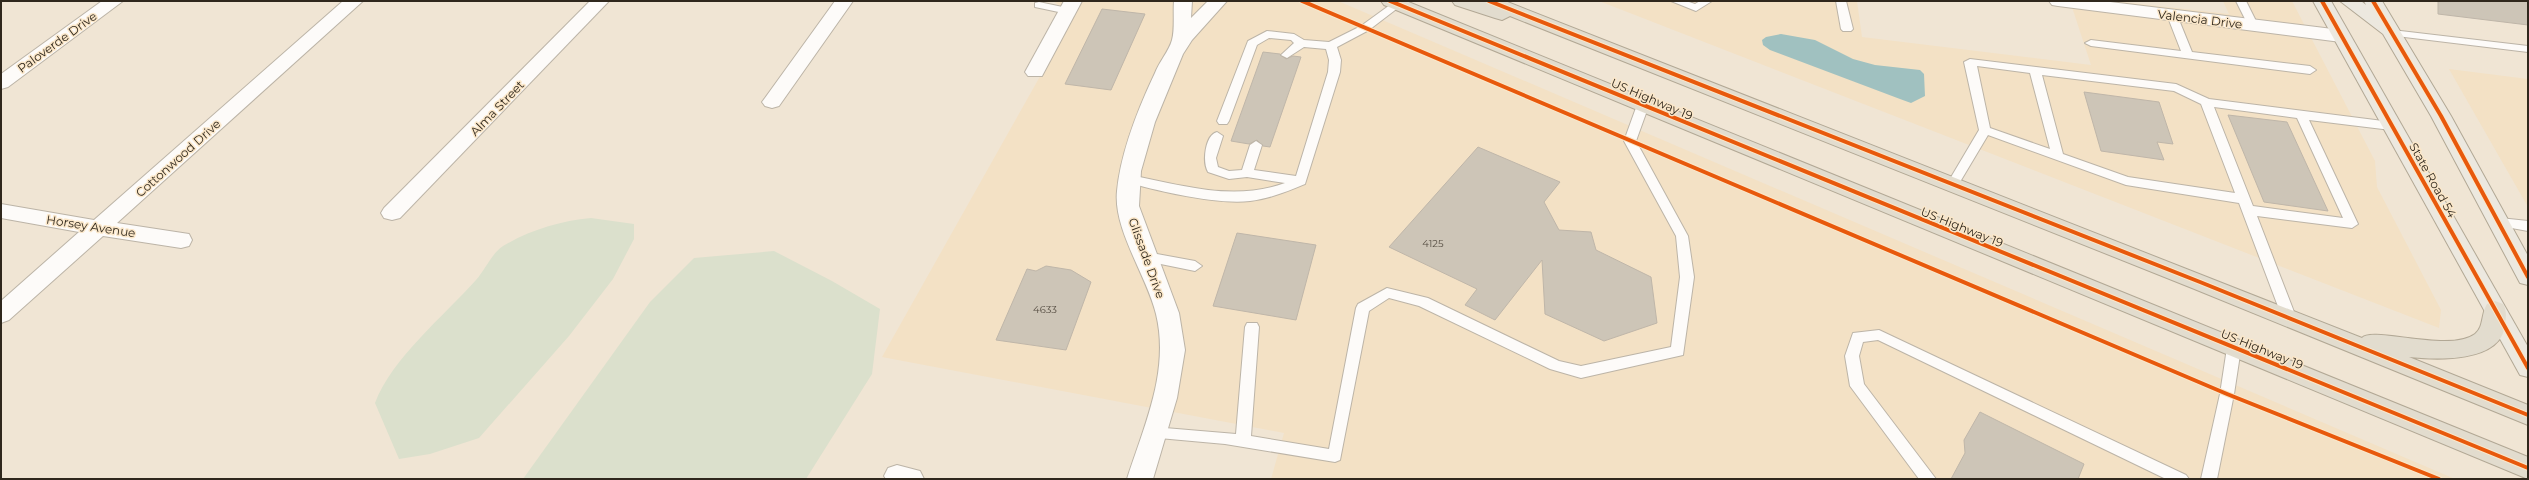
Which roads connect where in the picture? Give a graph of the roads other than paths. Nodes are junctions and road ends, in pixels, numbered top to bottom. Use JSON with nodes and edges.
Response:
{"nodes":[{"id":1,"x":114,"y":1,"type":"edge"},
{"id":2,"x":354,"y":1,"type":"edge"},
{"id":3,"x":600,"y":1,"type":"edge"},
{"id":4,"x":844,"y":1,"type":"edge"},
{"id":5,"x":1184,"y":1,"type":"edge"},
{"id":6,"x":1218,"y":1,"type":"edge"},
{"id":7,"x":1461,"y":1,"type":"edge"},
{"id":8,"x":1490,"y":1,"type":"edge"},
{"id":9,"x":1676,"y":1,"type":"edge"},
{"id":10,"x":1707,"y":1,"type":"edge"},
{"id":11,"x":1841,"y":1,"type":"edge"},
{"id":12,"x":2058,"y":1,"type":"edge"},
{"id":13,"x":2241,"y":1,"type":"edge"},
{"id":14,"x":2322,"y":1,"type":"edge"},
{"id":15,"x":2349,"y":1,"type":"edge"},
{"id":16,"x":2373,"y":1,"type":"edge"},
{"id":17,"x":1394,"y":3,"type":"edge"},
{"id":18,"x":1039,"y":5,"type":"dead end"},
{"id":19,"x":1070,"y":6,"type":"edge"},
{"id":20,"x":2172,"y":15,"type":"junction"},
{"id":21,"x":2253,"y":25,"type":"junction"},
{"id":22,"x":1847,"y":29,"type":"dead end"},
{"id":23,"x":1565,"y":32,"type":"junction"},
{"id":24,"x":2392,"y":33,"type":"junction"},
{"id":25,"x":2341,"y":36,"type":"junction"},
{"id":26,"x":1181,"y":42,"type":"junction"},
{"id":27,"x":1301,"y":42,"type":"junction"},
{"id":28,"x":2091,"y":42,"type":"dead end"},
{"id":29,"x":1332,"y":46,"type":"junction"},
{"id":30,"x":2528,"y":49,"type":"edge"},
{"id":31,"x":1287,"y":55,"type":"dead end"},
{"id":32,"x":2188,"y":55,"type":"junction"},
{"id":33,"x":2310,"y":70,"type":"dead end"},
{"id":34,"x":2035,"y":71,"type":"junction"},
{"id":35,"x":1035,"y":72,"type":"dead end"},
{"id":36,"x":1,"y":83,"type":"edge"},
{"id":37,"x":772,"y":102,"type":"dead end"},
{"id":38,"x":2206,"y":102,"type":"junction"},
{"id":39,"x":1643,"y":105,"type":"junction"},
{"id":40,"x":2300,"y":114,"type":"junction"},
{"id":41,"x":1223,"y":121,"type":"dead end"},
{"id":42,"x":2391,"y":126,"type":"junction"},
{"id":43,"x":1985,"y":130,"type":"junction"},
{"id":44,"x":1217,"y":136,"type":"dead end"},
{"id":45,"x":1256,"y":145,"type":"dead end"},
{"id":46,"x":2058,"y":157,"type":"junction"},
{"id":47,"x":1246,"y":173,"type":"junction"},
{"id":48,"x":1130,"y":179,"type":"junction"},
{"id":49,"x":1300,"y":181,"type":"junction"},
{"id":50,"x":1953,"y":184,"type":"junction"},
{"id":51,"x":2246,"y":204,"type":"junction"},
{"id":52,"x":1,"y":210,"type":"edge"},
{"id":53,"x":392,"y":213,"type":"dead end"},
{"id":54,"x":2500,"y":222,"type":"junction"},
{"id":55,"x":2528,"y":226,"type":"edge"},
{"id":56,"x":98,"y":228,"type":"junction"},
{"id":57,"x":181,"y":240,"type":"dead end"},
{"id":58,"x":1146,"y":257,"type":"junction"},
{"id":59,"x":1195,"y":266,"type":"dead end"},
{"id":60,"x":2528,"y":277,"type":"edge"},
{"id":61,"x":2495,"y":310,"type":"junction"},
{"id":62,"x":1,"y":314,"type":"edge"},
{"id":63,"x":2289,"y":317,"type":"junction"},
{"id":64,"x":1252,"y":327,"type":"dead end"},
{"id":65,"x":2337,"y":337,"type":"junction"},
{"id":66,"x":2234,"y":348,"type":"junction"},
{"id":67,"x":2528,"y":368,"type":"edge"},
{"id":68,"x":2528,"y":415,"type":"edge"},
{"id":69,"x":1153,"y":433,"type":"junction"},
{"id":70,"x":1243,"y":441,"type":"junction"},
{"id":71,"x":2528,"y":468,"type":"edge"},
{"id":72,"x":1140,"y":479,"type":"edge"},
{"id":73,"x":1928,"y":479,"type":"edge"},
{"id":74,"x":2181,"y":479,"type":"edge"},
{"id":75,"x":2209,"y":479,"type":"edge"}],
"edges":[{"from":1,"to":36,"type":"street","name":"Paloverde Drive"},
{"from":2,"to":56,"type":"street","name":"Cottonwood Drive"},
{"from":3,"to":53,"type":"street","name":"Alma Street"},
{"from":4,"to":37,"type":"street"},
{"from":5,"to":26,"type":"street","name":"Glissade Drive"},
{"from":6,"to":26,"type":"street","name":"Glissade Drive"},
{"from":7,"to":23,"type":"highway"},
{"from":8,"to":23,"type":"highway"},
{"from":9,"to":10,"type":"lane"},
{"from":11,"to":22,"type":"lane"},
{"from":12,"to":20,"type":"street","name":"Valencia Drive"},
{"from":13,"to":21,"type":"lane"},
{"from":14,"to":25,"type":"main road","name":"State Road 54"},
{"from":15,"to":24,"type":"main road"},
{"from":16,"to":24,"type":"main road"},
{"from":17,"to":29,"type":"lane"},
{"from":17,"to":39,"type":"highway","name":"US Highway 19"},
{"from":18,"to":19,"type":"lane"},
{"from":19,"to":35,"type":"street"},
{"from":20,"to":21,"type":"street","name":"Valencia Drive"},
{"from":20,"to":32,"type":"lane"},
{"from":21,"to":25,"type":"street","name":"Valencia Drive"},
{"from":23,"to":50,"type":"highway"},
{"from":24,"to":30,"type":"lane"},
{"from":24,"to":54,"type":"main road"},
{"from":25,"to":42,"type":"main road","name":"State Road 54"},
{"from":26,"to":48,"type":"street","name":"Glissade Drive"},
{"from":27,"to":29,"type":"lane"},
{"from":27,"to":31,"type":"lane"},
{"from":27,"to":41,"type":"lane"},
{"from":28,"to":32,"type":"lane"},
{"from":29,"to":49,"type":"lane"},
{"from":32,"to":33,"type":"lane"},
{"from":34,"to":38,"type":"lane"},
{"from":34,"to":43,"type":"lane"},
{"from":34,"to":46,"type":"lane"},
{"from":38,"to":40,"type":"lane"},
{"from":38,"to":51,"type":"lane"},
{"from":39,"to":66,"type":"highway","name":"US Highway 19"},
{"from":39,"to":70,"type":"lane"},
{"from":40,"to":42,"type":"lane"},
{"from":40,"to":51,"type":"lane"},
{"from":42,"to":61,"type":"main road","name":"State Road 54"},
{"from":43,"to":46,"type":"lane"},
{"from":43,"to":50,"type":"lane"},
{"from":44,"to":47,"type":"lane"},
{"from":45,"to":47,"type":"lane"},
{"from":46,"to":51,"type":"lane"},
{"from":47,"to":49,"type":"lane"},
{"from":48,"to":49,"type":"lane"},
{"from":48,"to":58,"type":"street","name":"Glissade Drive"},
{"from":50,"to":63,"type":"highway"},
{"from":51,"to":63,"type":"lane"},
{"from":52,"to":56,"type":"street","name":"Horsey Avenue"},
{"from":54,"to":55,"type":"lane"},
{"from":54,"to":60,"type":"main road"},
{"from":56,"to":57,"type":"street","name":"Horsey Avenue"},
{"from":56,"to":62,"type":"street","name":"Cottonwood Drive"},
{"from":58,"to":59,"type":"lane"},
{"from":58,"to":69,"type":"street","name":"Glissade Drive"},
{"from":61,"to":65,"type":"highway"},
{"from":61,"to":67,"type":"main road","name":"State Road 54"},
{"from":63,"to":65,"type":"highway"},
{"from":64,"to":70,"type":"lane"},
{"from":65,"to":68,"type":"highway"},
{"from":66,"to":71,"type":"highway","name":"US Highway 19"},
{"from":66,"to":75,"type":"lane"},
{"from":69,"to":70,"type":"lane"},
{"from":69,"to":72,"type":"street","name":"Glissade Drive"},
{"from":73,"to":74,"type":"lane"}]}
